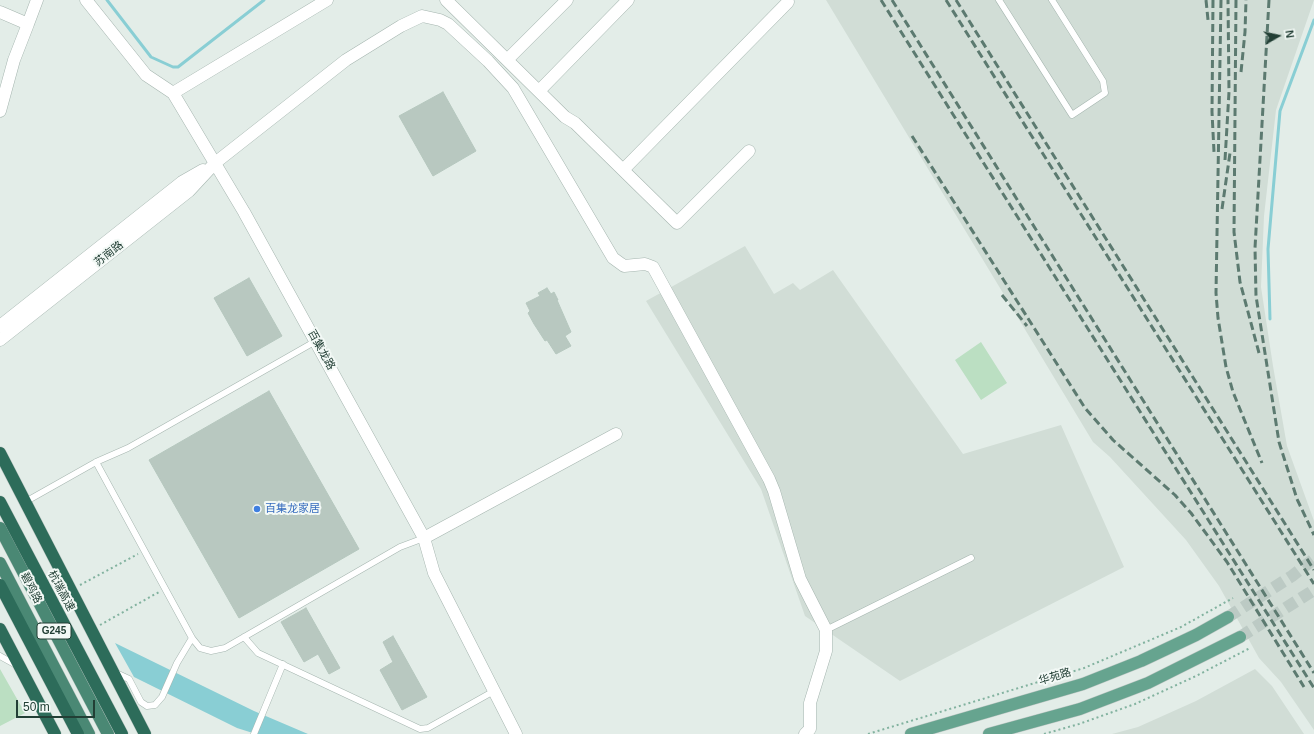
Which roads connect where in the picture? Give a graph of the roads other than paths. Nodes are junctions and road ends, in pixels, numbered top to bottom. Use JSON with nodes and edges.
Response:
{"nodes":[{"id":1,"x":37,"y":0,"type":"edge"},
{"id":2,"x":86,"y":0,"type":"edge"},
{"id":3,"x":327,"y":0,"type":"edge"},
{"id":4,"x":446,"y":0,"type":"edge"},
{"id":5,"x":567,"y":0,"type":"edge"},
{"id":6,"x":628,"y":0,"type":"edge"},
{"id":7,"x":1000,"y":0,"type":"edge"},
{"id":8,"x":1052,"y":0,"type":"edge"},
{"id":9,"x":788,"y":2,"type":"dead end"},
{"id":10,"x":0,"y":12,"type":"edge"},
{"id":11,"x":28,"y":24,"type":"junction"},
{"id":12,"x":507,"y":60,"type":"junction"},
{"id":13,"x":539,"y":91,"type":"junction"},
{"id":14,"x":173,"y":93,"type":"junction"},
{"id":15,"x":0,"y":111,"type":"edge"},
{"id":16,"x":748,"y":151,"type":"dead end"},
{"id":17,"x":215,"y":163,"type":"junction"},
{"id":18,"x":623,"y":170,"type":"junction"},
{"id":19,"x":0,"y":326,"type":"edge"},
{"id":20,"x":0,"y":340,"type":"edge"},
{"id":21,"x":316,"y":341,"type":"junction"},
{"id":22,"x":616,"y":434,"type":"dead end"},
{"id":23,"x":0,"y":453,"type":"edge"},
{"id":24,"x":96,"y":462,"type":"junction"},
{"id":25,"x":0,"y":502,"type":"edge"},
{"id":26,"x":25,"y":502,"type":"junction"},
{"id":27,"x":0,"y":528,"type":"edge"},
{"id":28,"x":424,"y":538,"type":"junction"},
{"id":29,"x":971,"y":558,"type":"dead end"},
{"id":30,"x":0,"y":563,"type":"edge"},
{"id":31,"x":0,"y":585,"type":"edge"},
{"id":32,"x":1228,"y":616,"type":"tunnel mouth"},
{"id":33,"x":0,"y":629,"type":"edge"},
{"id":34,"x":826,"y":630,"type":"junction"},
{"id":35,"x":244,"y":637,"type":"junction"},
{"id":36,"x":1240,"y":637,"type":"tunnel mouth"},
{"id":37,"x":192,"y":638,"type":"junction"},
{"id":38,"x":0,"y":656,"type":"edge"},
{"id":39,"x":283,"y":664,"type":"junction"},
{"id":40,"x":19,"y":666,"type":"junction"},
{"id":41,"x":113,"y":672,"type":"junction"},
{"id":42,"x":494,"y":691,"type":"junction"},
{"id":43,"x":55,"y":734,"type":"edge"},
{"id":44,"x":78,"y":734,"type":"edge"},
{"id":45,"x":89,"y":734,"type":"edge"},
{"id":46,"x":108,"y":734,"type":"edge"},
{"id":47,"x":122,"y":734,"type":"edge"},
{"id":48,"x":145,"y":734,"type":"edge"},
{"id":49,"x":254,"y":734,"type":"edge"},
{"id":50,"x":516,"y":734,"type":"edge"},
{"id":51,"x":805,"y":734,"type":"edge"},
{"id":52,"x":911,"y":734,"type":"edge"},
{"id":53,"x":989,"y":734,"type":"edge"}],
"edges":[{"from":1,"to":11,"type":"street"},
{"from":2,"to":14,"type":"street"},
{"from":3,"to":14,"type":"street"},
{"from":4,"to":12,"type":"street"},
{"from":5,"to":12,"type":"street"},
{"from":6,"to":13,"type":"street"},
{"from":7,"to":8,"type":"lane"},
{"from":9,"to":18,"type":"street"},
{"from":10,"to":11,"type":"street"},
{"from":11,"to":15,"type":"street"},
{"from":12,"to":13,"type":"street"},
{"from":13,"to":18,"type":"street"},
{"from":14,"to":17,"type":"street"},
{"from":16,"to":18,"type":"street"},
{"from":17,"to":19,"type":"street","name":"苏南路"},
{"from":17,"to":20,"type":"street","name":"苏南路"},
{"from":17,"to":21,"type":"street","name":"百集龙路"},
{"from":17,"to":34,"type":"street"},
{"from":21,"to":24,"type":"lane"},
{"from":21,"to":28,"type":"street","name":"百集龙路"},
{"from":22,"to":28,"type":"street"},
{"from":23,"to":26,"type":"highway"},
{"from":24,"to":26,"type":"lane"},
{"from":24,"to":37,"type":"lane"},
{"from":25,"to":47,"type":"highway","name":"杭瑞高速"},
{"from":26,"to":41,"type":"highway"},
{"from":27,"to":46,"type":"highway","name":"碧鸡路","number":"G245"},
{"from":28,"to":35,"type":"lane"},
{"from":28,"to":42,"type":"street","name":"百集龙路"},
{"from":29,"to":34,"type":"lane"},
{"from":30,"to":45,"type":"highway","name":"碧鸡路","number":"G245"},
{"from":31,"to":44,"type":"highway"},
{"from":32,"to":52,"type":"main road","name":"华苑路"},
{"from":33,"to":40,"type":"highway"},
{"from":34,"to":51,"type":"street"},
{"from":35,"to":37,"type":"lane"},
{"from":35,"to":39,"type":"lane"},
{"from":36,"to":53,"type":"main road"},
{"from":37,"to":41,"type":"lane"},
{"from":38,"to":40,"type":"lane"},
{"from":39,"to":42,"type":"lane"},
{"from":39,"to":49,"type":"lane"},
{"from":40,"to":43,"type":"highway"},
{"from":41,"to":48,"type":"highway"},
{"from":42,"to":50,"type":"street","name":"百集龙路"}]}
